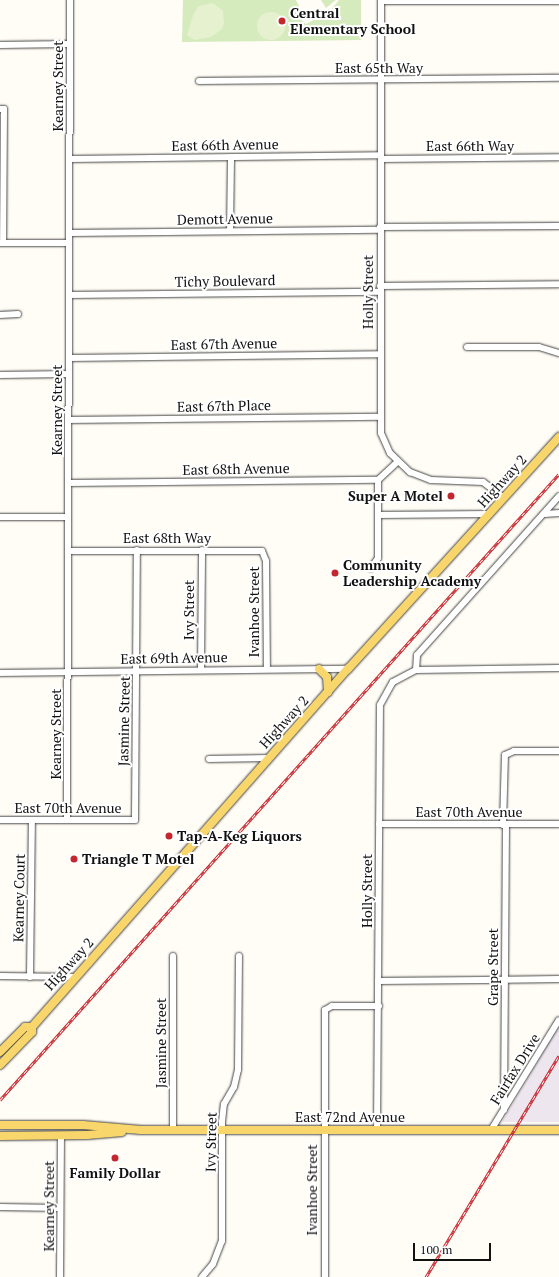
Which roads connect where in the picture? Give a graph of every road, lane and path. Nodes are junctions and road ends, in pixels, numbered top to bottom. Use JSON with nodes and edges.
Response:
{"nodes":[{"id":1,"x":70,"y":0,"type":"edge"},
{"id":2,"x":381,"y":1,"type":"edge"},
{"id":3,"x":442,"y":1,"type":"edge"},
{"id":4,"x":505,"y":1,"type":"edge"},
{"id":5,"x":559,"y":1,"type":"edge"},
{"id":6,"x":70,"y":44,"type":"junction"},
{"id":7,"x":0,"y":45,"type":"edge"},
{"id":8,"x":559,"y":78,"type":"edge"},
{"id":9,"x":381,"y":80,"type":"junction"},
{"id":10,"x":199,"y":81,"type":"dead end"},
{"id":11,"x":2,"y":109,"type":"edge"},
{"id":12,"x":381,"y":157,"type":"junction"},
{"id":13,"x":559,"y":157,"type":"edge"},
{"id":14,"x":231,"y":158,"type":"junction"},
{"id":15,"x":70,"y":159,"type":"junction"},
{"id":16,"x":2,"y":166,"type":"edge"},
{"id":17,"x":559,"y":226,"type":"edge"},
{"id":18,"x":380,"y":228,"type":"junction"},
{"id":19,"x":230,"y":231,"type":"junction"},
{"id":20,"x":70,"y":233,"type":"junction"},
{"id":21,"x":1,"y":243,"type":"edge"},
{"id":22,"x":70,"y":243,"type":"junction"},
{"id":23,"x":559,"y":284,"type":"edge"},
{"id":24,"x":380,"y":289,"type":"junction"},
{"id":25,"x":69,"y":295,"type":"junction"},
{"id":26,"x":18,"y":314,"type":"dead end"},
{"id":27,"x":0,"y":315,"type":"edge"},
{"id":28,"x":467,"y":347,"type":"dead end"},
{"id":29,"x":559,"y":353,"type":"edge"},
{"id":30,"x":380,"y":354,"type":"junction"},
{"id":31,"x":69,"y":358,"type":"junction"},
{"id":32,"x":69,"y":374,"type":"junction"},
{"id":33,"x":0,"y":375,"type":"edge"},
{"id":34,"x":380,"y":417,"type":"junction"},
{"id":35,"x":69,"y":420,"type":"junction"},
{"id":36,"x":559,"y":437,"type":"edge"},
{"id":37,"x":397,"y":462,"type":"junction"},
{"id":38,"x":378,"y":480,"type":"junction"},
{"id":39,"x":69,"y":483,"type":"junction"},
{"id":40,"x":559,"y":496,"type":"edge"},
{"id":41,"x":504,"y":498,"type":"junction"},
{"id":42,"x":559,"y":513,"type":"edge"},
{"id":43,"x":378,"y":514,"type":"junction"},
{"id":44,"x":490,"y":514,"type":"junction"},
{"id":45,"x":544,"y":514,"type":"junction"},
{"id":46,"x":68,"y":517,"type":"junction"},
{"id":47,"x":0,"y":518,"type":"edge"},
{"id":48,"x":137,"y":550,"type":"junction"},
{"id":49,"x":202,"y":550,"type":"junction"},
{"id":50,"x":68,"y":551,"type":"junction"},
{"id":51,"x":265,"y":554,"type":"joint"},
{"id":52,"x":370,"y":568,"type":"dead end"},
{"id":53,"x":559,"y":668,"type":"edge"},
{"id":54,"x":267,"y":669,"type":"junction"},
{"id":55,"x":201,"y":670,"type":"junction"},
{"id":56,"x":319,"y":670,"type":"junction"},
{"id":57,"x":348,"y":670,"type":"junction"},
{"id":58,"x":416,"y":670,"type":"junction"},
{"id":59,"x":137,"y":671,"type":"junction"},
{"id":60,"x":68,"y":672,"type":"junction"},
{"id":61,"x":0,"y":673,"type":"edge"},
{"id":62,"x":328,"y":692,"type":"junction"},
{"id":63,"x":559,"y":751,"type":"edge"},
{"id":64,"x":269,"y":758,"type":"junction"},
{"id":65,"x":209,"y":759,"type":"dead end"},
{"id":66,"x":0,"y":820,"type":"edge"},
{"id":67,"x":32,"y":820,"type":"junction"},
{"id":68,"x":67,"y":820,"type":"junction"},
{"id":69,"x":135,"y":820,"type":"joint"},
{"id":70,"x":380,"y":824,"type":"junction"},
{"id":71,"x":559,"y":824,"type":"edge"},
{"id":72,"x":504,"y":825,"type":"junction"},
{"id":73,"x":173,"y":956,"type":"dead end"},
{"id":74,"x":238,"y":956,"type":"dead end"},
{"id":75,"x":0,"y":976,"type":"edge"},
{"id":76,"x":30,"y":977,"type":"junction"},
{"id":77,"x":76,"y":977,"type":"junction"},
{"id":78,"x":505,"y":979,"type":"junction"},
{"id":79,"x":559,"y":979,"type":"edge"},
{"id":80,"x":378,"y":981,"type":"junction"},
{"id":81,"x":379,"y":1006,"type":"junction"},
{"id":82,"x":559,"y":1020,"type":"edge"},
{"id":83,"x":32,"y":1027,"type":"junction"},
{"id":84,"x":0,"y":1053,"type":"edge"},
{"id":85,"x":10,"y":1055,"type":"junction"},
{"id":86,"x":0,"y":1065,"type":"edge"},
{"id":87,"x":504,"y":1110,"type":"junction"},
{"id":88,"x":0,"y":1126,"type":"edge"},
{"id":89,"x":141,"y":1130,"type":"junction"},
{"id":90,"x":174,"y":1130,"type":"junction"},
{"id":91,"x":222,"y":1130,"type":"junction"},
{"id":92,"x":324,"y":1130,"type":"junction"},
{"id":93,"x":377,"y":1130,"type":"junction"},
{"id":94,"x":491,"y":1130,"type":"junction"},
{"id":95,"x":559,"y":1130,"type":"edge"},
{"id":96,"x":0,"y":1136,"type":"edge"},
{"id":97,"x":61,"y":1136,"type":"junction"},
{"id":98,"x":0,"y":1207,"type":"edge"},
{"id":99,"x":60,"y":1208,"type":"junction"},
{"id":100,"x":204,"y":1276,"type":"edge"},
{"id":101,"x":60,"y":1277,"type":"edge"},
{"id":102,"x":325,"y":1277,"type":"edge"}],
"edges":[{"from":1,"to":6,"type":"street","name":"Kearney Street"},
{"from":2,"to":3,"type":"street"},
{"from":2,"to":9,"type":"street","name":"Holly Street"},
{"from":3,"to":4,"type":"street"},
{"from":4,"to":5,"type":"street"},
{"from":6,"to":7,"type":"street"},
{"from":6,"to":15,"type":"street","name":"Kearney Street"},
{"from":8,"to":9,"type":"street","name":"East 65th Way"},
{"from":9,"to":10,"type":"street","name":"East 65th Way"},
{"from":9,"to":12,"type":"street","name":"Holly Street"},
{"from":11,"to":16,"type":"street"},
{"from":12,"to":13,"type":"street","name":"East 66th Way"},
{"from":12,"to":14,"type":"street","name":"East 66th Avenue"},
{"from":12,"to":18,"type":"street","name":"Holly Street"},
{"from":14,"to":15,"type":"street","name":"East 66th Avenue"},
{"from":14,"to":19,"type":"street"},
{"from":15,"to":20,"type":"street","name":"Kearney Street"},
{"from":16,"to":21,"type":"street"},
{"from":17,"to":18,"type":"street"},
{"from":18,"to":19,"type":"street","name":"Demott Avenue"},
{"from":18,"to":24,"type":"street","name":"Holly Street"},
{"from":19,"to":20,"type":"street","name":"Demott Avenue"},
{"from":20,"to":22,"type":"street","name":"Kearney Street"},
{"from":21,"to":22,"type":"street"},
{"from":22,"to":25,"type":"street","name":"Kearney Street"},
{"from":23,"to":24,"type":"street"},
{"from":24,"to":25,"type":"street","name":"Tichy Boulevard"},
{"from":24,"to":30,"type":"street","name":"Holly Street"},
{"from":25,"to":31,"type":"street","name":"Kearney Street"},
{"from":26,"to":27,"type":"street"},
{"from":28,"to":29,"type":"street"},
{"from":30,"to":31,"type":"street","name":"East 67th Avenue"},
{"from":30,"to":34,"type":"street","name":"Holly Street"},
{"from":31,"to":32,"type":"street","name":"Kearney Street"},
{"from":32,"to":33,"type":"street"},
{"from":32,"to":35,"type":"street","name":"Kearney Street"},
{"from":34,"to":35,"type":"street","name":"East 67th Place"},
{"from":34,"to":37,"type":"street","name":"Holly Street"},
{"from":35,"to":39,"type":"street","name":"Kearney Street"},
{"from":36,"to":41,"type":"main road","name":"Highway 2"},
{"from":37,"to":38,"type":"street"},
{"from":37,"to":41,"type":"street","name":"Holly Street"},
{"from":38,"to":39,"type":"street","name":"East 68th Avenue"},
{"from":38,"to":43,"type":"street"},
{"from":39,"to":46,"type":"street","name":"Kearney Street"},
{"from":40,"to":45,"type":"street"},
{"from":41,"to":44,"type":"main road","name":"Highway 2"},
{"from":42,"to":45,"type":"street"},
{"from":43,"to":44,"type":"street"},
{"from":43,"to":52,"type":"street"},
{"from":44,"to":57,"type":"main road","name":"Highway 2"},
{"from":45,"to":58,"type":"street"},
{"from":46,"to":47,"type":"street"},
{"from":46,"to":50,"type":"street","name":"Kearney Street"},
{"from":48,"to":49,"type":"street","name":"East 68th Way"},
{"from":48,"to":50,"type":"street","name":"East 68th Way"},
{"from":48,"to":59,"type":"street","name":"Jasmine Street"},
{"from":49,"to":51,"type":"street","name":"East 68th Way"},
{"from":49,"to":55,"type":"street","name":"Ivy Street"},
{"from":50,"to":60,"type":"street","name":"Kearney Street"},
{"from":51,"to":54,"type":"street","name":"Ivanhoe Street"},
{"from":53,"to":58,"type":"street"},
{"from":54,"to":55,"type":"street","name":"East 69th Avenue"},
{"from":54,"to":56,"type":"street","name":"East 69th Avenue"},
{"from":55,"to":59,"type":"street","name":"East 69th Avenue"},
{"from":56,"to":57,"type":"street","name":"East 69th Avenue"},
{"from":56,"to":62,"type":"main road"},
{"from":57,"to":62,"type":"main road","name":"Highway 2"},
{"from":58,"to":70,"type":"street","name":"Holly Street"},
{"from":59,"to":60,"type":"street","name":"East 69th Avenue"},
{"from":59,"to":69,"type":"street","name":"Jasmine Street"},
{"from":60,"to":61,"type":"street","name":"East 69th Avenue"},
{"from":60,"to":68,"type":"street","name":"Kearney Street"},
{"from":62,"to":64,"type":"main road","name":"Highway 2"},
{"from":63,"to":72,"type":"street","name":"Grape Street"},
{"from":64,"to":65,"type":"street"},
{"from":64,"to":77,"type":"main road","name":"Highway 2"},
{"from":66,"to":67,"type":"street","name":"East 70th Avenue"},
{"from":67,"to":68,"type":"street","name":"East 70th Avenue"},
{"from":67,"to":76,"type":"street","name":"Kearney Court"},
{"from":68,"to":69,"type":"street","name":"East 70th Avenue"},
{"from":70,"to":72,"type":"street","name":"East 70th Avenue"},
{"from":70,"to":80,"type":"street","name":"Holly Street"},
{"from":71,"to":72,"type":"street","name":"East 70th Avenue"},
{"from":72,"to":78,"type":"street","name":"Grape Street"},
{"from":73,"to":90,"type":"street","name":"Jasmine Street"},
{"from":74,"to":91,"type":"street","name":"Ivy Street"},
{"from":75,"to":76,"type":"street"},
{"from":76,"to":77,"type":"street"},
{"from":77,"to":83,"type":"main road","name":"Highway 2"},
{"from":78,"to":79,"type":"street"},
{"from":78,"to":80,"type":"street"},
{"from":78,"to":87,"type":"street","name":"Grape Street"},
{"from":80,"to":81,"type":"street","name":"Holly Street"},
{"from":81,"to":92,"type":"street","name":"Ivanhoe Street"},
{"from":81,"to":93,"type":"street","name":"Holly Street"},
{"from":82,"to":87,"type":"street","name":"Fairfax Drive"},
{"from":83,"to":84,"type":"main road","name":"Highway 2"},
{"from":83,"to":85,"type":"main road","name":"Highway 2"},
{"from":84,"to":85,"type":"street"},
{"from":85,"to":86,"type":"main road","name":"Highway 2"},
{"from":87,"to":94,"type":"street","name":"Fairfax Drive"},
{"from":88,"to":89,"type":"main road","name":"East 72nd Avenue"},
{"from":89,"to":90,"type":"main road","name":"East 72nd Avenue"},
{"from":89,"to":97,"type":"main road","name":"East 72nd Avenue"},
{"from":90,"to":91,"type":"main road","name":"East 72nd Avenue"},
{"from":91,"to":92,"type":"main road","name":"East 72nd Avenue"},
{"from":91,"to":100,"type":"street","name":"Ivy Street"},
{"from":92,"to":93,"type":"main road","name":"East 72nd Avenue"},
{"from":92,"to":102,"type":"street","name":"Ivanhoe Street"},
{"from":93,"to":94,"type":"main road","name":"East 72nd Avenue"},
{"from":94,"to":95,"type":"main road","name":"East 72nd Avenue"},
{"from":96,"to":97,"type":"main road","name":"East 72nd Avenue"},
{"from":97,"to":99,"type":"street","name":"Kearney Street"},
{"from":98,"to":99,"type":"street"},
{"from":99,"to":101,"type":"street","name":"Kearney Street"}]}
